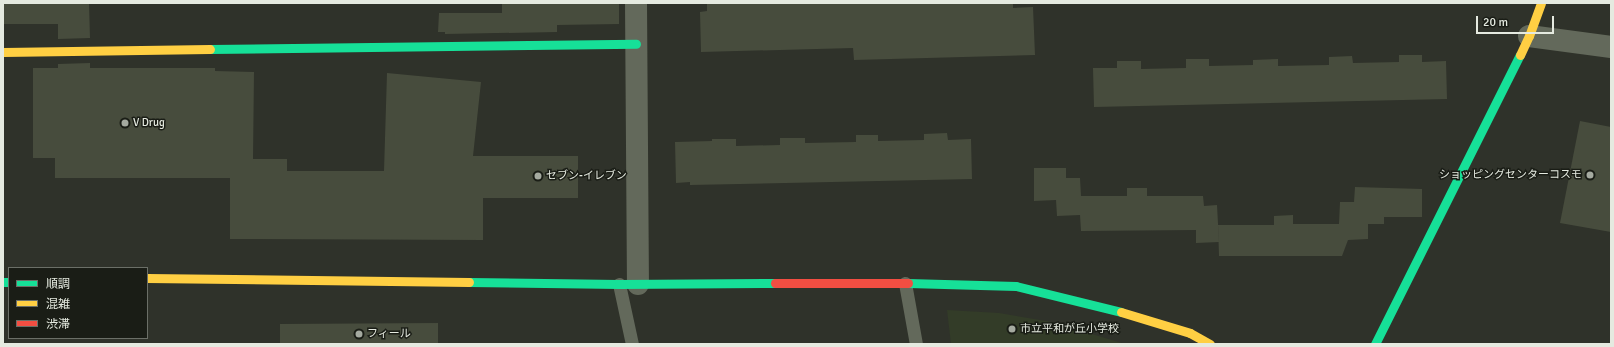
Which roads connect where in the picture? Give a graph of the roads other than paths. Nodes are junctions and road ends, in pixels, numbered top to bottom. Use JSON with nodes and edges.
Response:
{"nodes":[{"id":1,"x":636,"y":3,"type":"edge"},
{"id":2,"x":1541,"y":3,"type":"edge"},
{"id":3,"x":1529,"y":36,"type":"junction"},
{"id":4,"x":636,"y":44,"type":"junction"},
{"id":5,"x":1611,"y":47,"type":"edge"},
{"id":6,"x":3,"y":52,"type":"edge"},
{"id":7,"x":148,"y":278,"type":"edge"},
{"id":8,"x":905,"y":283,"type":"junction"},
{"id":9,"x":628,"y":284,"type":"junction"},
{"id":10,"x":632,"y":344,"type":"edge"},
{"id":11,"x":916,"y":344,"type":"edge"},
{"id":12,"x":1210,"y":344,"type":"edge"},
{"id":13,"x":1375,"y":344,"type":"edge"}],
"edges":[{"from":1,"to":4,"type":"street"},
{"from":2,"to":3,"type":"street"},
{"from":3,"to":5,"type":"street"},
{"from":3,"to":13,"type":"street"},
{"from":4,"to":6,"type":"street"},
{"from":4,"to":9,"type":"street"},
{"from":7,"to":9,"type":"street"},
{"from":8,"to":9,"type":"street"},
{"from":8,"to":11,"type":"lane"},
{"from":8,"to":12,"type":"street"},
{"from":9,"to":10,"type":"lane"}]}
